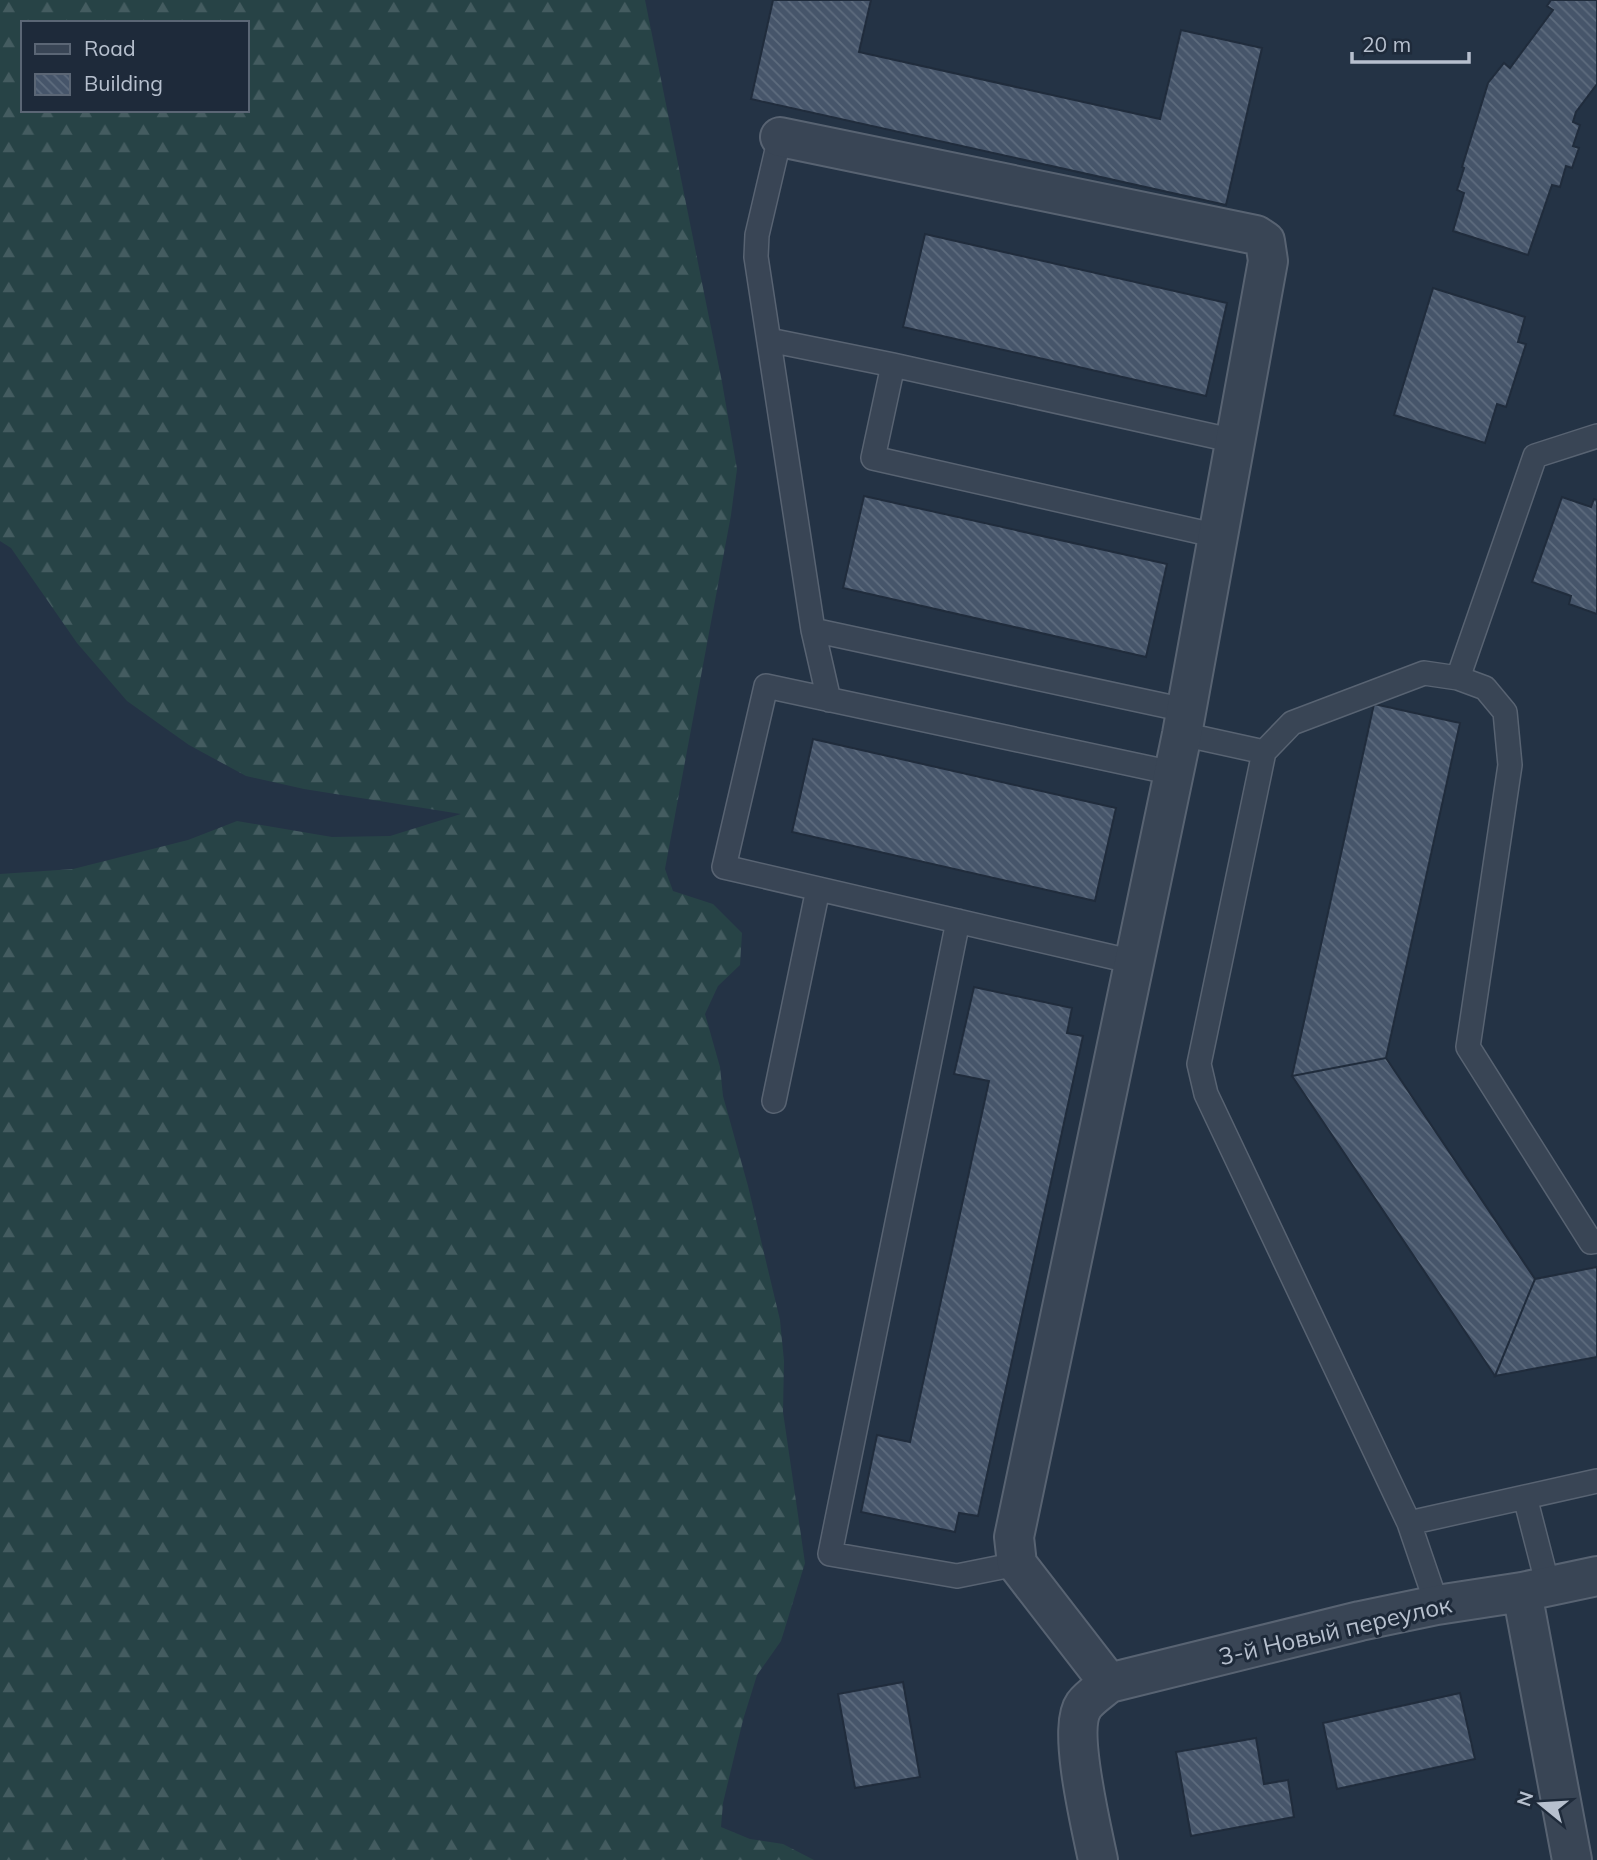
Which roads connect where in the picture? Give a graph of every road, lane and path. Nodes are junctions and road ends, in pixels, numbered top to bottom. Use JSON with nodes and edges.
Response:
{"nodes":[{"id":1,"x":780,"y":137,"type":"joint"},
{"id":2,"x":769,"y":340,"type":"junction"},
{"id":3,"x":892,"y":365,"type":"junction"},
{"id":4,"x":1597,"y":436,"type":"edge"},
{"id":5,"x":1235,"y":441,"type":"junction"},
{"id":6,"x":1218,"y":536,"type":"junction"},
{"id":7,"x":813,"y":630,"type":"junction"},
{"id":8,"x":1458,"y":678,"type":"junction"},
{"id":9,"x":829,"y":700,"type":"junction"},
{"id":10,"x":1184,"y":722,"type":"junction"},
{"id":11,"x":1264,"y":752,"type":"junction"},
{"id":12,"x":1173,"y":772,"type":"junction"},
{"id":13,"x":818,"y":889,"type":"junction"},
{"id":14,"x":958,"y":921,"type":"junction"},
{"id":15,"x":1133,"y":962,"type":"junction"},
{"id":16,"x":774,"y":1101,"type":"dead end"},
{"id":17,"x":1597,"y":1241,"type":"edge"},
{"id":18,"x":1597,"y":1481,"type":"edge"},
{"id":19,"x":1525,"y":1497,"type":"junction"},
{"id":20,"x":1409,"y":1523,"type":"junction"},
{"id":21,"x":1017,"y":1564,"type":"junction"},
{"id":22,"x":1597,"y":1576,"type":"edge"},
{"id":23,"x":1535,"y":1589,"type":"junction"},
{"id":24,"x":1437,"y":1605,"type":"junction"},
{"id":25,"x":1096,"y":1695,"type":"junction"},
{"id":26,"x":1098,"y":1860,"type":"edge"},
{"id":27,"x":1572,"y":1860,"type":"edge"}],
"edges":[{"from":1,"to":2,"type":"lane"},
{"from":1,"to":5,"type":"street"},
{"from":2,"to":3,"type":"lane"},
{"from":2,"to":7,"type":"lane"},
{"from":3,"to":5,"type":"lane"},
{"from":3,"to":6,"type":"lane"},
{"from":4,"to":8,"type":"lane"},
{"from":5,"to":6,"type":"street"},
{"from":6,"to":10,"type":"street"},
{"from":7,"to":9,"type":"lane"},
{"from":7,"to":10,"type":"lane"},
{"from":8,"to":11,"type":"lane"},
{"from":8,"to":17,"type":"lane"},
{"from":9,"to":12,"type":"lane"},
{"from":9,"to":13,"type":"lane"},
{"from":10,"to":11,"type":"lane"},
{"from":10,"to":12,"type":"street"},
{"from":11,"to":20,"type":"lane"},
{"from":12,"to":15,"type":"street"},
{"from":13,"to":14,"type":"lane"},
{"from":13,"to":16,"type":"lane"},
{"from":14,"to":15,"type":"lane"},
{"from":14,"to":21,"type":"lane"},
{"from":15,"to":21,"type":"street"},
{"from":18,"to":19,"type":"lane"},
{"from":19,"to":20,"type":"lane"},
{"from":19,"to":23,"type":"lane"},
{"from":20,"to":24,"type":"lane"},
{"from":21,"to":25,"type":"street"},
{"from":22,"to":23,"type":"street","name":"3-й Новый переулок"},
{"from":23,"to":24,"type":"street","name":"3-й Новый переулок"},
{"from":23,"to":27,"type":"street"},
{"from":24,"to":25,"type":"street","name":"3-й Новый переулок"},
{"from":25,"to":26,"type":"street"}]}
